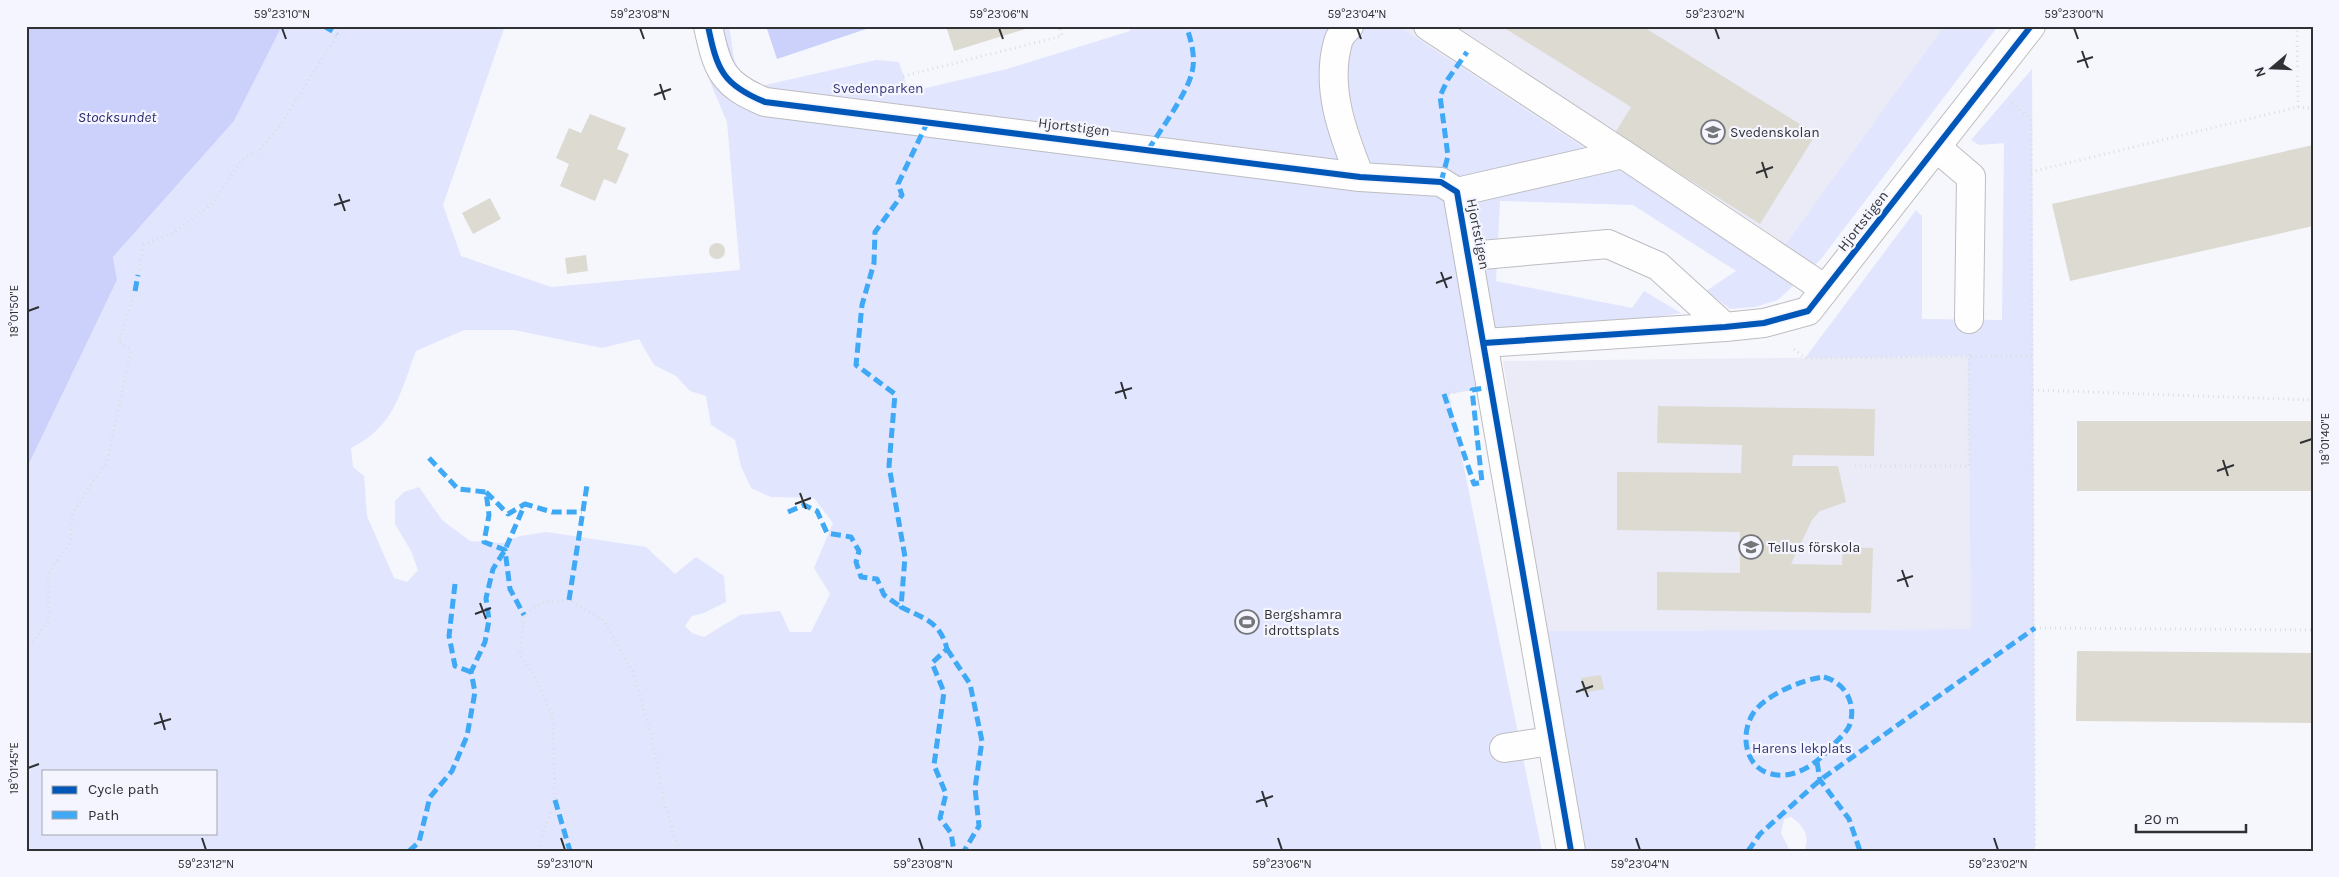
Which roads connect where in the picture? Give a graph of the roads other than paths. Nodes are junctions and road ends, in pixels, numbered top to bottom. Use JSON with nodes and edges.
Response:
{"nodes":[{"id":1,"x":708,"y":26,"type":"edge"},
{"id":2,"x":1349,"y":26,"type":"edge"},
{"id":3,"x":1428,"y":26,"type":"edge"},
{"id":4,"x":2031,"y":26,"type":"edge"},
{"id":5,"x":1937,"y":148,"type":"junction"},
{"id":6,"x":1624,"y":154,"type":"junction"},
{"id":7,"x":1360,"y":176,"type":"junction"},
{"id":8,"x":1457,"y":192,"type":"junction"},
{"id":9,"x":1470,"y":256,"type":"junction"},
{"id":10,"x":1825,"y":289,"type":"junction"},
{"id":11,"x":1969,"y":318,"type":"road end"},
{"id":12,"x":1725,"y":328,"type":"junction"},
{"id":13,"x":1484,"y":343,"type":"junction"},
{"id":14,"x":1551,"y":741,"type":"junction"},
{"id":15,"x":1504,"y":748,"type":"dead end"},
{"id":16,"x":1570,"y":851,"type":"edge"}],
"edges":[{"from":1,"to":7,"type":"street","name":"Hjortstigen"},
{"from":2,"to":7,"type":"street"},
{"from":3,"to":6,"type":"street"},
{"from":4,"to":5,"type":"street","name":"Hjortstigen"},
{"from":5,"to":10,"type":"street","name":"Hjortstigen"},
{"from":5,"to":11,"type":"street"},
{"from":6,"to":8,"type":"street"},
{"from":6,"to":10,"type":"street"},
{"from":7,"to":8,"type":"street","name":"Hjortstigen"},
{"from":8,"to":9,"type":"street","name":"Hjortstigen"},
{"from":9,"to":12,"type":"street"},
{"from":9,"to":13,"type":"street","name":"Hjortstigen"},
{"from":10,"to":12,"type":"street","name":"Hjortstigen"},
{"from":12,"to":13,"type":"street","name":"Hjortstigen"},
{"from":13,"to":14,"type":"street"},
{"from":14,"to":15,"type":"street"},
{"from":14,"to":16,"type":"street"}]}
